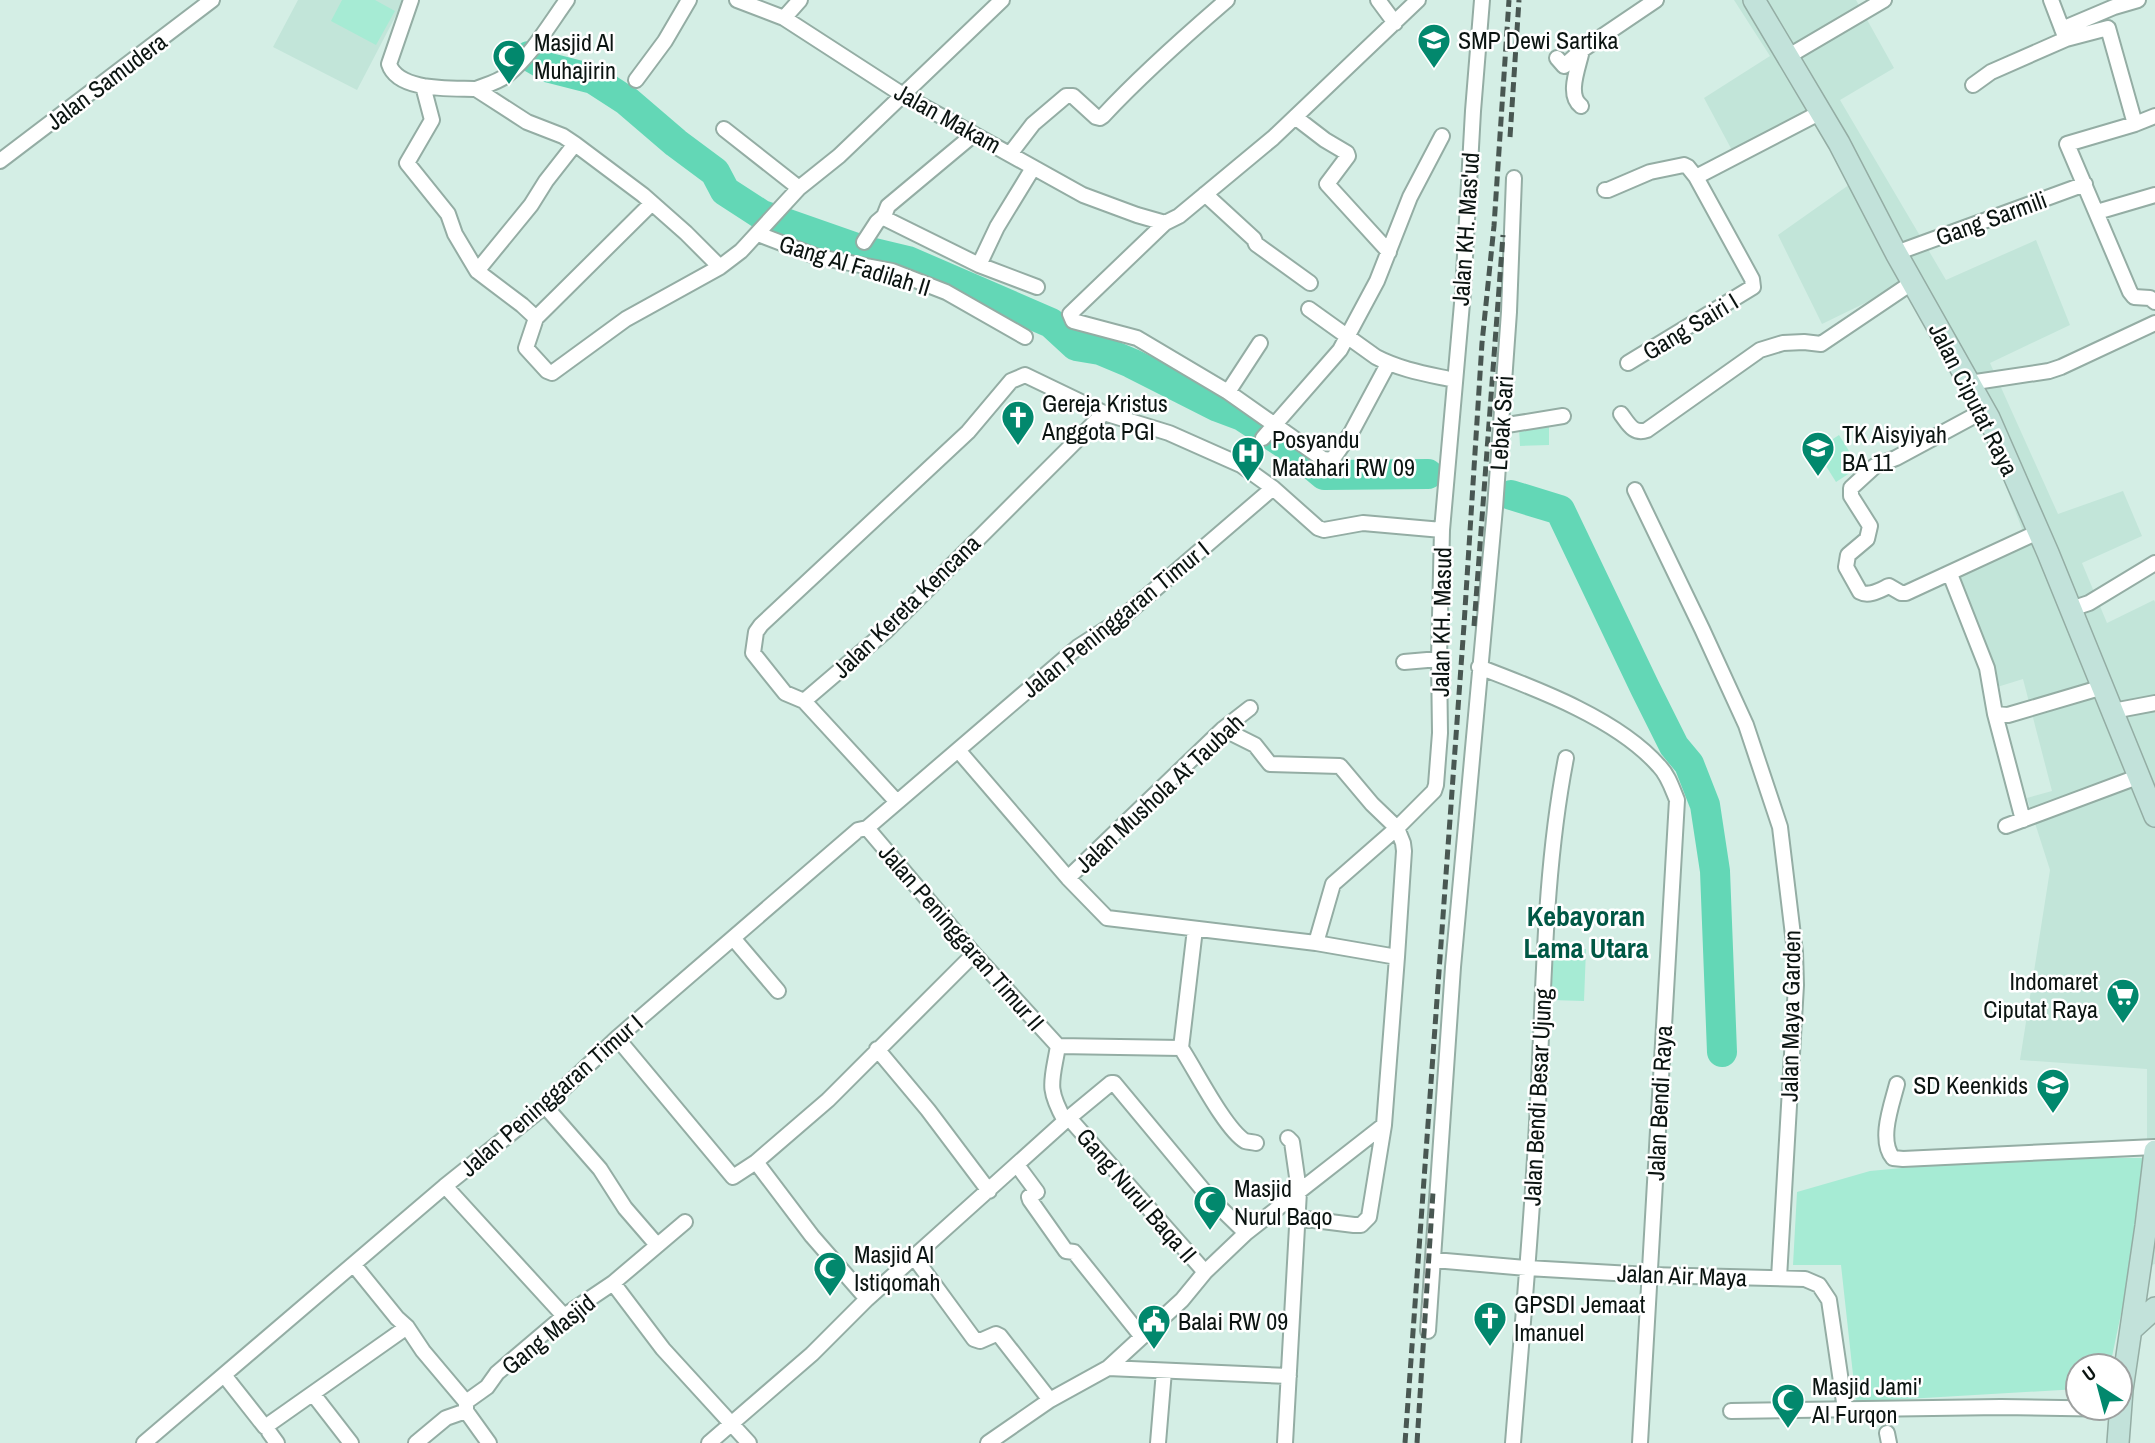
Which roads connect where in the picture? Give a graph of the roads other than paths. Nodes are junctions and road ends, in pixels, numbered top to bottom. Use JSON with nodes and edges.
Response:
{"nodes":[{"id":1,"x":212,"y":0,"type":"edge"},
{"id":2,"x":411,"y":0,"type":"edge"},
{"id":3,"x":567,"y":0,"type":"edge"},
{"id":4,"x":689,"y":0,"type":"edge"},
{"id":5,"x":737,"y":0,"type":"edge"},
{"id":6,"x":800,"y":0,"type":"edge"},
{"id":7,"x":1002,"y":0,"type":"edge"},
{"id":8,"x":1227,"y":0,"type":"edge"},
{"id":9,"x":1378,"y":0,"type":"edge"},
{"id":10,"x":1418,"y":0,"type":"edge"},
{"id":11,"x":1482,"y":0,"type":"edge"},
{"id":12,"x":1656,"y":0,"type":"edge"},
{"id":13,"x":1754,"y":0,"type":"edge"},
{"id":14,"x":1884,"y":0,"type":"edge"},
{"id":15,"x":2051,"y":0,"type":"edge"},
{"id":16,"x":2138,"y":0,"type":"edge"},
{"id":17,"x":784,"y":18,"type":"junction"},
{"id":18,"x":1395,"y":23,"type":"junction"},
{"id":19,"x":2064,"y":34,"type":"junction"},
{"id":20,"x":1582,"y":50,"type":"junction"},
{"id":21,"x":1787,"y":57,"type":"junction"},
{"id":22,"x":1556,"y":58,"type":"dead end"},
{"id":23,"x":636,"y":80,"type":"dead end"},
{"id":24,"x":1973,"y":85,"type":"dead end"},
{"id":25,"x":423,"y":86,"type":"junction"},
{"id":26,"x":476,"y":89,"type":"junction"},
{"id":27,"x":903,"y":95,"type":"junction"},
{"id":28,"x":1581,"y":106,"type":"dead end"},
{"id":29,"x":1822,"y":112,"type":"junction"},
{"id":30,"x":2155,"y":116,"type":"edge"},
{"id":31,"x":1295,"y":117,"type":"junction"},
{"id":32,"x":2135,"y":124,"type":"junction"},
{"id":33,"x":724,"y":129,"type":"dead end"},
{"id":34,"x":973,"y":135,"type":"junction"},
{"id":35,"x":1442,"y":136,"type":"dead end"},
{"id":36,"x":575,"y":144,"type":"junction"},
{"id":37,"x":1010,"y":154,"type":"junction"},
{"id":38,"x":0,"y":162,"type":"edge"},
{"id":39,"x":1033,"y":168,"type":"junction"},
{"id":40,"x":1696,"y":177,"type":"junction"},
{"id":41,"x":1514,"y":178,"type":"dead end"},
{"id":42,"x":2085,"y":184,"type":"junction"},
{"id":43,"x":799,"y":188,"type":"junction"},
{"id":44,"x":1605,"y":190,"type":"dead end"},
{"id":45,"x":1205,"y":194,"type":"junction"},
{"id":46,"x":2155,"y":195,"type":"edge"},
{"id":47,"x":652,"y":203,"type":"junction"},
{"id":48,"x":2097,"y":212,"type":"junction"},
{"id":49,"x":884,"y":216,"type":"junction"},
{"id":50,"x":1165,"y":223,"type":"junction"},
{"id":51,"x":758,"y":234,"type":"junction"},
{"id":52,"x":864,"y":242,"type":"dead end"},
{"id":53,"x":1389,"y":251,"type":"junction"},
{"id":54,"x":1896,"y":253,"type":"junction"},
{"id":55,"x":979,"y":265,"type":"junction"},
{"id":56,"x":720,"y":267,"type":"junction"},
{"id":57,"x":477,"y":271,"type":"junction"},
{"id":58,"x":1913,"y":282,"type":"junction"},
{"id":59,"x":1310,"y":283,"type":"dead end"},
{"id":60,"x":1037,"y":287,"type":"dead end"},
{"id":61,"x":2155,"y":302,"type":"edge"},
{"id":62,"x":1309,"y":309,"type":"dead end"},
{"id":63,"x":536,"y":318,"type":"junction"},
{"id":64,"x":2155,"y":324,"type":"edge"},
{"id":65,"x":1024,"y":337,"type":"dead end"},
{"id":66,"x":1348,"y":337,"type":"junction"},
{"id":67,"x":1260,"y":344,"type":"dead end"},
{"id":68,"x":1388,"y":363,"type":"junction"},
{"id":69,"x":1628,"y":363,"type":"dead end"},
{"id":70,"x":1454,"y":380,"type":"junction"},
{"id":71,"x":1969,"y":383,"type":"junction"},
{"id":72,"x":1228,"y":391,"type":"junction"},
{"id":73,"x":1985,"y":410,"type":"junction"},
{"id":74,"x":1104,"y":413,"type":"junction"},
{"id":75,"x":1621,"y":414,"type":"dead end"},
{"id":76,"x":1563,"y":416,"type":"dead end"},
{"id":77,"x":1501,"y":426,"type":"junction"},
{"id":78,"x":1269,"y":430,"type":"junction"},
{"id":79,"x":1449,"y":459,"type":"joint"},
{"id":80,"x":1273,"y":488,"type":"junction"},
{"id":81,"x":1635,"y":491,"type":"dead end"},
{"id":82,"x":1442,"y":530,"type":"junction"},
{"id":83,"x":2038,"y":531,"type":"junction"},
{"id":84,"x":2155,"y":564,"type":"edge"},
{"id":85,"x":1950,"y":574,"type":"junction"},
{"id":86,"x":2071,"y":609,"type":"junction"},
{"id":87,"x":1439,"y":659,"type":"junction"},
{"id":88,"x":1404,"y":662,"type":"dead end"},
{"id":89,"x":1479,"y":667,"type":"junction"},
{"id":90,"x":2103,"y":687,"type":"junction"},
{"id":91,"x":804,"y":701,"type":"junction"},
{"id":92,"x":2155,"y":703,"type":"edge"},
{"id":93,"x":1251,"y":708,"type":"dead end"},
{"id":94,"x":2113,"y":711,"type":"junction"},
{"id":95,"x":1995,"y":714,"type":"junction"},
{"id":96,"x":1223,"y":729,"type":"junction"},
{"id":97,"x":958,"y":750,"type":"junction"},
{"id":98,"x":1566,"y":758,"type":"dead end"},
{"id":99,"x":2140,"y":776,"type":"junction"},
{"id":100,"x":897,"y":802,"type":"junction"},
{"id":101,"x":2155,"y":816,"type":"edge"},
{"id":102,"x":2023,"y":820,"type":"junction"},
{"id":103,"x":2006,"y":826,"type":"dead end"},
{"id":104,"x":867,"y":828,"type":"junction"},
{"id":105,"x":1397,"y":828,"type":"junction"},
{"id":106,"x":1068,"y":878,"type":"junction"},
{"id":107,"x":1195,"y":929,"type":"junction"},
{"id":108,"x":733,"y":938,"type":"junction"},
{"id":109,"x":1316,"y":943,"type":"junction"},
{"id":110,"x":974,"y":954,"type":"junction"},
{"id":111,"x":1397,"y":957,"type":"junction"},
{"id":112,"x":778,"y":991,"type":"dead end"},
{"id":113,"x":617,"y":1038,"type":"junction"},
{"id":114,"x":1058,"y":1046,"type":"junction"},
{"id":115,"x":1181,"y":1048,"type":"junction"},
{"id":116,"x":877,"y":1049,"type":"junction"},
{"id":117,"x":1897,"y":1084,"type":"dead end"},
{"id":118,"x":545,"y":1106,"type":"junction"},
{"id":119,"x":1067,"y":1119,"type":"junction"},
{"id":120,"x":1384,"y":1125,"type":"junction"},
{"id":121,"x":1287,"y":1138,"type":"dead end"},
{"id":122,"x":1256,"y":1143,"type":"dead end"},
{"id":123,"x":2155,"y":1149,"type":"edge"},
{"id":124,"x":756,"y":1162,"type":"junction"},
{"id":125,"x":1017,"y":1165,"type":"junction"},
{"id":126,"x":445,"y":1186,"type":"junction"},
{"id":127,"x":989,"y":1191,"type":"junction"},
{"id":128,"x":1299,"y":1191,"type":"junction"},
{"id":129,"x":1298,"y":1218,"type":"junction"},
{"id":130,"x":685,"y":1222,"type":"dead end"},
{"id":131,"x":1246,"y":1233,"type":"junction"},
{"id":132,"x":657,"y":1245,"type":"junction"},
{"id":133,"x":914,"y":1257,"type":"junction"},
{"id":134,"x":1434,"y":1260,"type":"junction"},
{"id":135,"x":354,"y":1265,"type":"junction"},
{"id":136,"x":1527,"y":1268,"type":"junction"},
{"id":137,"x":1205,"y":1272,"type":"junction"},
{"id":138,"x":1649,"y":1275,"type":"junction"},
{"id":139,"x":1779,"y":1278,"type":"junction"},
{"id":140,"x":613,"y":1283,"type":"junction"},
{"id":141,"x":867,"y":1299,"type":"junction"},
{"id":142,"x":2155,"y":1308,"type":"edge"},
{"id":143,"x":564,"y":1316,"type":"junction"},
{"id":144,"x":408,"y":1327,"type":"junction"},
{"id":145,"x":2132,"y":1329,"type":"junction"},
{"id":146,"x":1428,"y":1331,"type":"dead end"},
{"id":147,"x":1142,"y":1337,"type":"junction"},
{"id":148,"x":2129,"y":1352,"type":"edge"},
{"id":149,"x":1108,"y":1368,"type":"junction"},
{"id":150,"x":1164,"y":1371,"type":"junction"},
{"id":151,"x":224,"y":1375,"type":"junction"},
{"id":152,"x":1289,"y":1376,"type":"junction"},
{"id":153,"x":313,"y":1394,"type":"junction"},
{"id":154,"x":1049,"y":1400,"type":"junction"},
{"id":155,"x":466,"y":1406,"type":"junction"},
{"id":156,"x":2064,"y":1408,"type":"edge"},
{"id":157,"x":1845,"y":1409,"type":"junction"},
{"id":158,"x":1731,"y":1411,"type":"dead end"},
{"id":159,"x":2119,"y":1422,"type":"edge"},
{"id":160,"x":732,"y":1423,"type":"junction"},
{"id":161,"x":270,"y":1434,"type":"edge"},
{"id":162,"x":144,"y":1443,"type":"edge"},
{"id":163,"x":351,"y":1443,"type":"edge"},
{"id":164,"x":416,"y":1443,"type":"edge"},
{"id":165,"x":489,"y":1443,"type":"edge"},
{"id":166,"x":709,"y":1443,"type":"edge"},
{"id":167,"x":749,"y":1443,"type":"edge"},
{"id":168,"x":988,"y":1443,"type":"edge"},
{"id":169,"x":1158,"y":1443,"type":"edge"},
{"id":170,"x":1284,"y":1443,"type":"edge"},
{"id":171,"x":1513,"y":1443,"type":"edge"},
{"id":172,"x":1640,"y":1443,"type":"edge"},
{"id":173,"x":2118,"y":1443,"type":"edge"}],
"edges":[{"from":1,"to":38,"type":"street","name":"Jalan Samudera"},
{"from":2,"to":25,"type":"street"},
{"from":3,"to":26,"type":"street"},
{"from":4,"to":23,"type":"street"},
{"from":5,"to":17,"type":"street","name":"Jalan Makam"},
{"from":6,"to":17,"type":"street"},
{"from":7,"to":27,"type":"street"},
{"from":8,"to":37,"type":"street"},
{"from":9,"to":18,"type":"street"},
{"from":10,"to":18,"type":"street"},
{"from":11,"to":70,"type":"street","name":"Jalan KH. Mas'ud"},
{"from":12,"to":20,"type":"street"},
{"from":13,"to":21,"type":"main road","name":"Jalan Ciputat Raya"},
{"from":14,"to":21,"type":"street"},
{"from":15,"to":19,"type":"street"},
{"from":16,"to":19,"type":"street"},
{"from":17,"to":27,"type":"street","name":"Jalan Makam"},
{"from":18,"to":31,"type":"street"},
{"from":19,"to":24,"type":"street"},
{"from":19,"to":32,"type":"street"},
{"from":20,"to":22,"type":"street"},
{"from":20,"to":28,"type":"street"},
{"from":21,"to":29,"type":"main road","name":"Jalan Ciputat Raya"},
{"from":25,"to":26,"type":"street"},
{"from":25,"to":57,"type":"street"},
{"from":26,"to":36,"type":"street"},
{"from":27,"to":34,"type":"street","name":"Jalan Makam"},
{"from":27,"to":43,"type":"street"},
{"from":29,"to":40,"type":"street"},
{"from":29,"to":54,"type":"main road","name":"Jalan Ciputat Raya"},
{"from":30,"to":32,"type":"street"},
{"from":31,"to":45,"type":"street"},
{"from":31,"to":53,"type":"street"},
{"from":32,"to":42,"type":"street"},
{"from":33,"to":43,"type":"street"},
{"from":34,"to":37,"type":"street","name":"Jalan Makam"},
{"from":34,"to":49,"type":"street"},
{"from":35,"to":53,"type":"street"},
{"from":36,"to":47,"type":"street"},
{"from":36,"to":57,"type":"street"},
{"from":37,"to":39,"type":"street","name":"Jalan Makam"},
{"from":39,"to":50,"type":"street","name":"Jalan Makam"},
{"from":39,"to":55,"type":"street"},
{"from":40,"to":44,"type":"street"},
{"from":40,"to":69,"type":"street","name":"Gang Sairi I"},
{"from":41,"to":77,"type":"street","name":"Lebak Sari"},
{"from":42,"to":48,"type":"street"},
{"from":42,"to":54,"type":"street","name":"Gang Sarmili"},
{"from":43,"to":51,"type":"street"},
{"from":45,"to":50,"type":"street"},
{"from":45,"to":59,"type":"street"},
{"from":46,"to":48,"type":"street"},
{"from":47,"to":56,"type":"street"},
{"from":47,"to":63,"type":"street"},
{"from":48,"to":61,"type":"street"},
{"from":49,"to":52,"type":"street"},
{"from":49,"to":55,"type":"street"},
{"from":50,"to":72,"type":"street"},
{"from":51,"to":56,"type":"street"},
{"from":51,"to":65,"type":"street","name":"Gang Al Fadilah II"},
{"from":53,"to":66,"type":"street"},
{"from":54,"to":58,"type":"main road","name":"Jalan Ciputat Raya"},
{"from":55,"to":60,"type":"street"},
{"from":56,"to":63,"type":"street"},
{"from":57,"to":63,"type":"street"},
{"from":58,"to":71,"type":"main road","name":"Jalan Ciputat Raya"},
{"from":58,"to":75,"type":"street"},
{"from":62,"to":66,"type":"street"},
{"from":64,"to":71,"type":"street"},
{"from":66,"to":68,"type":"street"},
{"from":66,"to":78,"type":"street"},
{"from":67,"to":72,"type":"street"},
{"from":68,"to":70,"type":"street"},
{"from":68,"to":78,"type":"street"},
{"from":70,"to":79,"type":"street","name":"Jalan KH. Mas'ud"},
{"from":71,"to":73,"type":"main road","name":"Jalan Ciputat Raya"},
{"from":72,"to":78,"type":"street"},
{"from":73,"to":83,"type":"main road","name":"Jalan Ciputat Raya"},
{"from":73,"to":85,"type":"street"},
{"from":74,"to":80,"type":"street"},
{"from":74,"to":91,"type":"street","name":"Jalan Kereta Kencana"},
{"from":74,"to":91,"type":"street"},
{"from":76,"to":77,"type":"street"},
{"from":77,"to":89,"type":"street","name":"Lebak Sari"},
{"from":79,"to":82,"type":"street","name":"Jalan KH. Masud"},
{"from":80,"to":82,"type":"street"},
{"from":80,"to":97,"type":"street","name":"Jalan Peninggaran Timur I"},
{"from":81,"to":139,"type":"street","name":"Jalan Maya Garden"},
{"from":82,"to":87,"type":"street","name":"Jalan KH. Masud"},
{"from":83,"to":85,"type":"street"},
{"from":83,"to":86,"type":"main road","name":"Jalan Ciputat Raya"},
{"from":84,"to":86,"type":"street"},
{"from":85,"to":95,"type":"street"},
{"from":86,"to":90,"type":"main road","name":"Jalan Ciputat Raya"},
{"from":87,"to":88,"type":"street"},
{"from":87,"to":105,"type":"street","name":"Jalan KH. Masud"},
{"from":89,"to":134,"type":"street","name":"Lebak Sari"},
{"from":89,"to":138,"type":"street","name":"Jalan Bendi Raya"},
{"from":90,"to":94,"type":"main road","name":"Jalan Ciputat Raya"},
{"from":90,"to":95,"type":"street"},
{"from":91,"to":100,"type":"street"},
{"from":92,"to":94,"type":"street"},
{"from":93,"to":96,"type":"street","name":"Jalan Mushola At Taubah"},
{"from":94,"to":99,"type":"main road","name":"Jalan Ciputat Raya"},
{"from":95,"to":102,"type":"street"},
{"from":96,"to":105,"type":"street"},
{"from":96,"to":106,"type":"street","name":"Jalan Mushola At Taubah"},
{"from":97,"to":100,"type":"street","name":"Jalan Peninggaran Timur I"},
{"from":97,"to":106,"type":"street"},
{"from":98,"to":136,"type":"street","name":"Jalan Bendi Besar Ujung"},
{"from":99,"to":101,"type":"main road","name":"Jalan Ciputat Raya"},
{"from":99,"to":102,"type":"street"},
{"from":100,"to":104,"type":"street","name":"Jalan Peninggaran Timur I"},
{"from":102,"to":103,"type":"street"},
{"from":104,"to":108,"type":"street","name":"Jalan Peninggaran Timur I"},
{"from":104,"to":110,"type":"street","name":"Jalan Peninggaran Timur II"},
{"from":105,"to":109,"type":"street"},
{"from":105,"to":111,"type":"street"},
{"from":106,"to":107,"type":"street"},
{"from":107,"to":109,"type":"street"},
{"from":107,"to":115,"type":"street"},
{"from":108,"to":112,"type":"street"},
{"from":108,"to":113,"type":"street","name":"Jalan Peninggaran Timur I"},
{"from":109,"to":111,"type":"street"},
{"from":110,"to":114,"type":"street","name":"Jalan Peninggaran Timur II"},
{"from":110,"to":116,"type":"street"},
{"from":111,"to":120,"type":"street"},
{"from":113,"to":118,"type":"street","name":"Jalan Peninggaran Timur I"},
{"from":113,"to":124,"type":"street"},
{"from":114,"to":115,"type":"street","name":"Jalan Peninggaran Timur II"},
{"from":114,"to":119,"type":"street","name":"Jalan Peninggaran Timur II"},
{"from":115,"to":122,"type":"street"},
{"from":116,"to":124,"type":"street"},
{"from":116,"to":127,"type":"street"},
{"from":117,"to":123,"type":"street"},
{"from":118,"to":126,"type":"street","name":"Jalan Peninggaran Timur I"},
{"from":118,"to":132,"type":"street"},
{"from":119,"to":125,"type":"street"},
{"from":119,"to":131,"type":"street"},
{"from":119,"to":137,"type":"street","name":"Gang Nurul Baqa II"},
{"from":120,"to":128,"type":"street"},
{"from":120,"to":129,"type":"street"},
{"from":121,"to":128,"type":"street"},
{"from":123,"to":145,"type":"main road"},
{"from":124,"to":141,"type":"street"},
{"from":125,"to":127,"type":"street"},
{"from":125,"to":147,"type":"street"},
{"from":126,"to":135,"type":"street","name":"Jalan Peninggaran Timur I"},
{"from":126,"to":143,"type":"street"},
{"from":127,"to":133,"type":"street"},
{"from":128,"to":129,"type":"street"},
{"from":128,"to":131,"type":"street"},
{"from":129,"to":152,"type":"street"},
{"from":130,"to":132,"type":"street","name":"Gang Masjid"},
{"from":131,"to":137,"type":"street"},
{"from":132,"to":140,"type":"street","name":"Gang Masjid"},
{"from":133,"to":141,"type":"street"},
{"from":133,"to":154,"type":"street"},
{"from":134,"to":136,"type":"street","name":"Jalan Air Maya"},
{"from":134,"to":146,"type":"street","name":"Lebak Sari"},
{"from":135,"to":144,"type":"street"},
{"from":135,"to":151,"type":"street","name":"Jalan Peninggaran Timur I"},
{"from":136,"to":138,"type":"street","name":"Jalan Air Maya"},
{"from":136,"to":171,"type":"street","name":"Jalan Bendi Besar Ujung"},
{"from":137,"to":147,"type":"street"},
{"from":138,"to":139,"type":"street","name":"Jalan Air Maya"},
{"from":138,"to":172,"type":"street","name":"Jalan Bendi Raya"},
{"from":139,"to":157,"type":"street","name":"Jalan Air Maya"},
{"from":140,"to":143,"type":"street","name":"Gang Masjid"},
{"from":140,"to":160,"type":"street"},
{"from":141,"to":160,"type":"street"},
{"from":142,"to":145,"type":"main road"},
{"from":143,"to":155,"type":"street","name":"Gang Masjid"},
{"from":144,"to":153,"type":"street"},
{"from":144,"to":155,"type":"street"},
{"from":145,"to":148,"type":"main road"},
{"from":147,"to":149,"type":"street"},
{"from":149,"to":150,"type":"street"},
{"from":149,"to":154,"type":"street"},
{"from":150,"to":152,"type":"street"},
{"from":150,"to":169,"type":"street"},
{"from":151,"to":161,"type":"street"},
{"from":151,"to":162,"type":"street","name":"Jalan Peninggaran Timur I"},
{"from":152,"to":170,"type":"street"},
{"from":153,"to":161,"type":"street"},
{"from":153,"to":163,"type":"street"},
{"from":154,"to":168,"type":"street"},
{"from":155,"to":164,"type":"street","name":"Gang Masjid"},
{"from":155,"to":165,"type":"street"},
{"from":156,"to":157,"type":"street"},
{"from":157,"to":158,"type":"street"},
{"from":159,"to":173,"type":"main road"},
{"from":160,"to":166,"type":"street"},
{"from":160,"to":167,"type":"street"}]}
